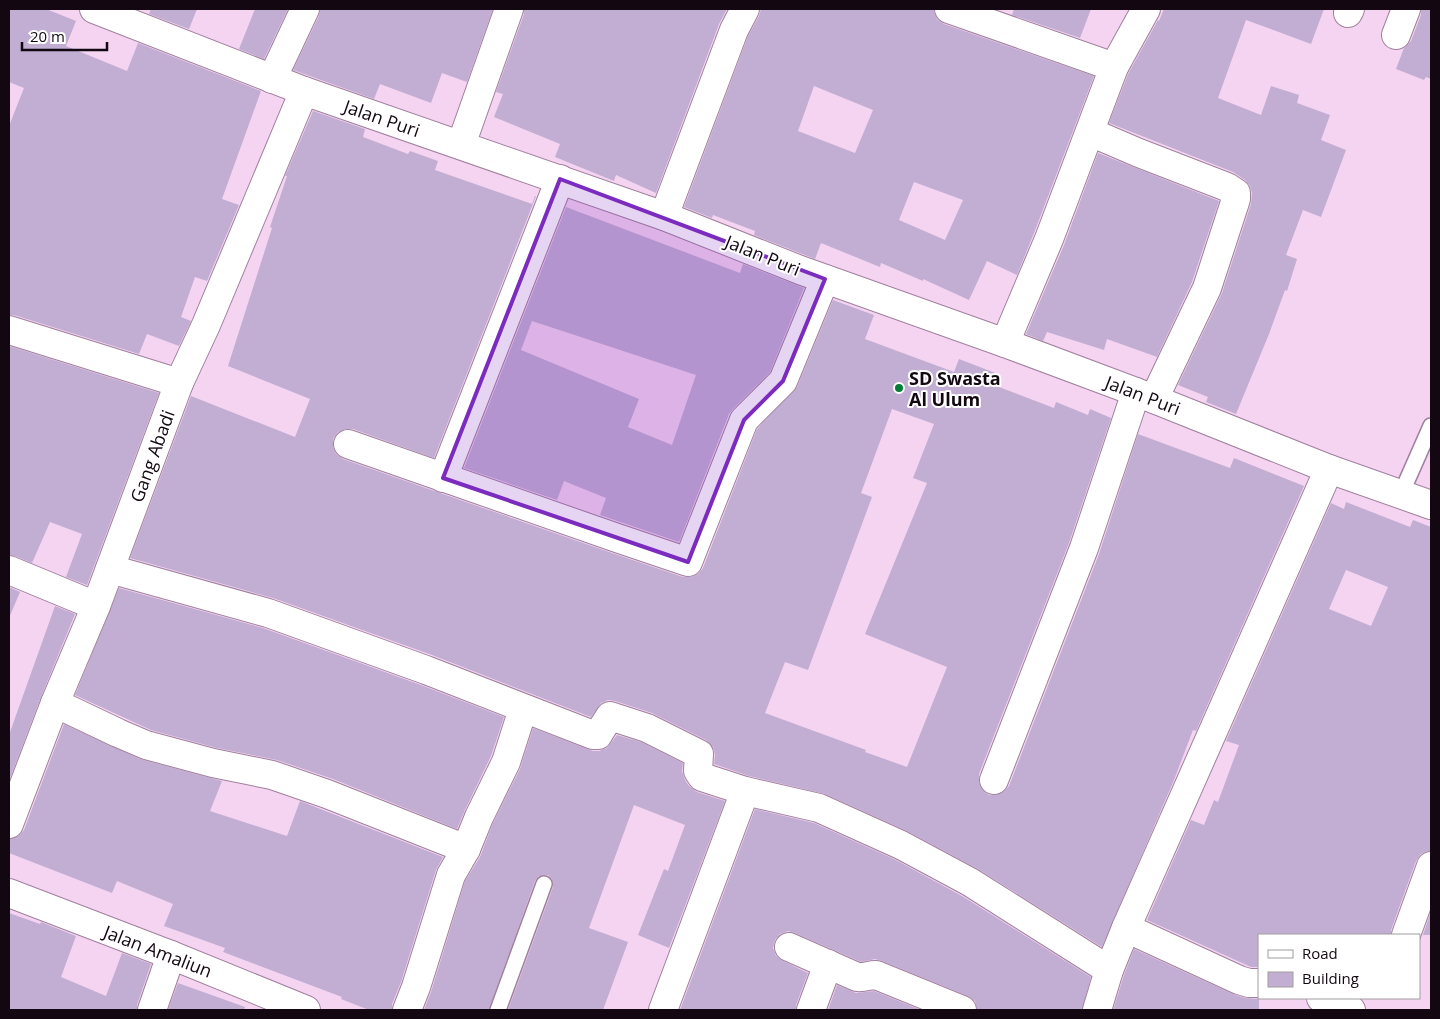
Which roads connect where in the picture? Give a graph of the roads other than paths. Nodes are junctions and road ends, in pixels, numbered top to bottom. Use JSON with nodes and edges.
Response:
{"nodes":[{"id":1,"x":305,"y":9,"type":"edge"},
{"id":2,"x":509,"y":9,"type":"edge"},
{"id":3,"x":745,"y":9,"type":"edge"},
{"id":4,"x":949,"y":9,"type":"edge"},
{"id":5,"x":1146,"y":9,"type":"edge"},
{"id":6,"x":1406,"y":9,"type":"edge"},
{"id":7,"x":101,"y":10,"type":"edge"},
{"id":8,"x":1396,"y":35,"type":"dead end"},
{"id":9,"x":1114,"y":67,"type":"junction"},
{"id":10,"x":272,"y":79,"type":"junction"},
{"id":11,"x":304,"y":91,"type":"junction"},
{"id":12,"x":1090,"y":132,"type":"junction"},
{"id":13,"x":461,"y":145,"type":"junction"},
{"id":14,"x":560,"y":179,"type":"junction"},
{"id":15,"x":664,"y":216,"type":"junction"},
{"id":16,"x":824,"y":279,"type":"junction"},
{"id":17,"x":9,"y":330,"type":"edge"},
{"id":18,"x":1005,"y":343,"type":"junction"},
{"id":19,"x":179,"y":383,"type":"junction"},
{"id":20,"x":1145,"y":396,"type":"junction"},
{"id":21,"x":1431,"y":426,"type":"edge"},
{"id":22,"x":348,"y":444,"type":"dead end"},
{"id":23,"x":1329,"y":469,"type":"junction"},
{"id":24,"x":443,"y":478,"type":"junction"},
{"id":25,"x":1401,"y":494,"type":"junction"},
{"id":26,"x":1431,"y":505,"type":"edge"},
{"id":27,"x":110,"y":569,"type":"junction"},
{"id":28,"x":9,"y":570,"type":"edge"},
{"id":29,"x":96,"y":606,"type":"junction"},
{"id":30,"x":55,"y":703,"type":"junction"},
{"id":31,"x":523,"y":709,"type":"junction"},
{"id":32,"x":994,"y":780,"type":"dead end"},
{"id":33,"x":745,"y":791,"type":"junction"},
{"id":34,"x":9,"y":824,"type":"edge"},
{"id":35,"x":466,"y":849,"type":"junction"},
{"id":36,"x":1431,"y":866,"type":"edge"},
{"id":37,"x":544,"y":884,"type":"dead end"},
{"id":38,"x":9,"y":893,"type":"edge"},
{"id":39,"x":1126,"y":928,"type":"junction"},
{"id":40,"x":1406,"y":934,"type":"edge"},
{"id":41,"x":789,"y":947,"type":"dead end"},
{"id":42,"x":171,"y":955,"type":"junction"},
{"id":43,"x":828,"y":964,"type":"junction"},
{"id":44,"x":1109,"y":970,"type":"junction"},
{"id":45,"x":1258,"y":983,"type":"edge"},
{"id":46,"x":1324,"y":999,"type":"edge"},
{"id":47,"x":1358,"y":999,"type":"edge"},
{"id":48,"x":152,"y":1010,"type":"edge"},
{"id":49,"x":306,"y":1010,"type":"edge"},
{"id":50,"x":407,"y":1010,"type":"edge"},
{"id":51,"x":498,"y":1010,"type":"edge"},
{"id":52,"x":663,"y":1010,"type":"edge"},
{"id":53,"x":811,"y":1010,"type":"edge"},
{"id":54,"x":962,"y":1010,"type":"edge"},
{"id":55,"x":1097,"y":1010,"type":"edge"},
{"id":56,"x":1352,"y":1010,"type":"edge"}],
"edges":[{"from":1,"to":10,"type":"street"},
{"from":2,"to":13,"type":"street"},
{"from":3,"to":15,"type":"street"},
{"from":4,"to":9,"type":"street"},
{"from":5,"to":9,"type":"street"},
{"from":6,"to":8,"type":"street"},
{"from":7,"to":10,"type":"street","name":"Jalan Puri"},
{"from":9,"to":12,"type":"street"},
{"from":10,"to":11,"type":"street","name":"Jalan Puri"},
{"from":11,"to":13,"type":"street","name":"Jalan Puri"},
{"from":11,"to":19,"type":"street","name":"Gang Abadi"},
{"from":12,"to":18,"type":"street"},
{"from":12,"to":20,"type":"street"},
{"from":13,"to":14,"type":"street","name":"Jalan Puri"},
{"from":14,"to":15,"type":"street","name":"Jalan Puri"},
{"from":14,"to":24,"type":"street"},
{"from":15,"to":16,"type":"street","name":"Jalan Puri"},
{"from":16,"to":18,"type":"street","name":"Jalan Puri"},
{"from":16,"to":24,"type":"street"},
{"from":17,"to":19,"type":"street"},
{"from":18,"to":20,"type":"street","name":"Jalan Puri"},
{"from":19,"to":27,"type":"street","name":"Gang Abadi"},
{"from":20,"to":23,"type":"street","name":"Jalan Puri"},
{"from":20,"to":32,"type":"street"},
{"from":21,"to":25,"type":"lane"},
{"from":22,"to":24,"type":"street"},
{"from":23,"to":25,"type":"street","name":"Jalan Puri"},
{"from":23,"to":39,"type":"street"},
{"from":25,"to":26,"type":"street","name":"Jalan Puri"},
{"from":27,"to":29,"type":"street","name":"Gang Abadi"},
{"from":27,"to":31,"type":"street"},
{"from":28,"to":29,"type":"street"},
{"from":29,"to":30,"type":"street","name":"Gang Abadi"},
{"from":30,"to":34,"type":"street","name":"Gang Abadi"},
{"from":30,"to":35,"type":"street"},
{"from":31,"to":33,"type":"street"},
{"from":31,"to":35,"type":"street"},
{"from":33,"to":44,"type":"street"},
{"from":33,"to":52,"type":"street"},
{"from":35,"to":50,"type":"street"},
{"from":36,"to":40,"type":"street"},
{"from":37,"to":51,"type":"lane"},
{"from":38,"to":42,"type":"street","name":"Jalan Amaliun"},
{"from":39,"to":44,"type":"street"},
{"from":39,"to":45,"type":"street"},
{"from":41,"to":43,"type":"street"},
{"from":42,"to":48,"type":"street"},
{"from":42,"to":49,"type":"street","name":"Jalan Amaliun"},
{"from":43,"to":53,"type":"street"},
{"from":43,"to":54,"type":"street"},
{"from":44,"to":55,"type":"street"},
{"from":46,"to":56,"type":"street"},
{"from":47,"to":56,"type":"street"}]}
